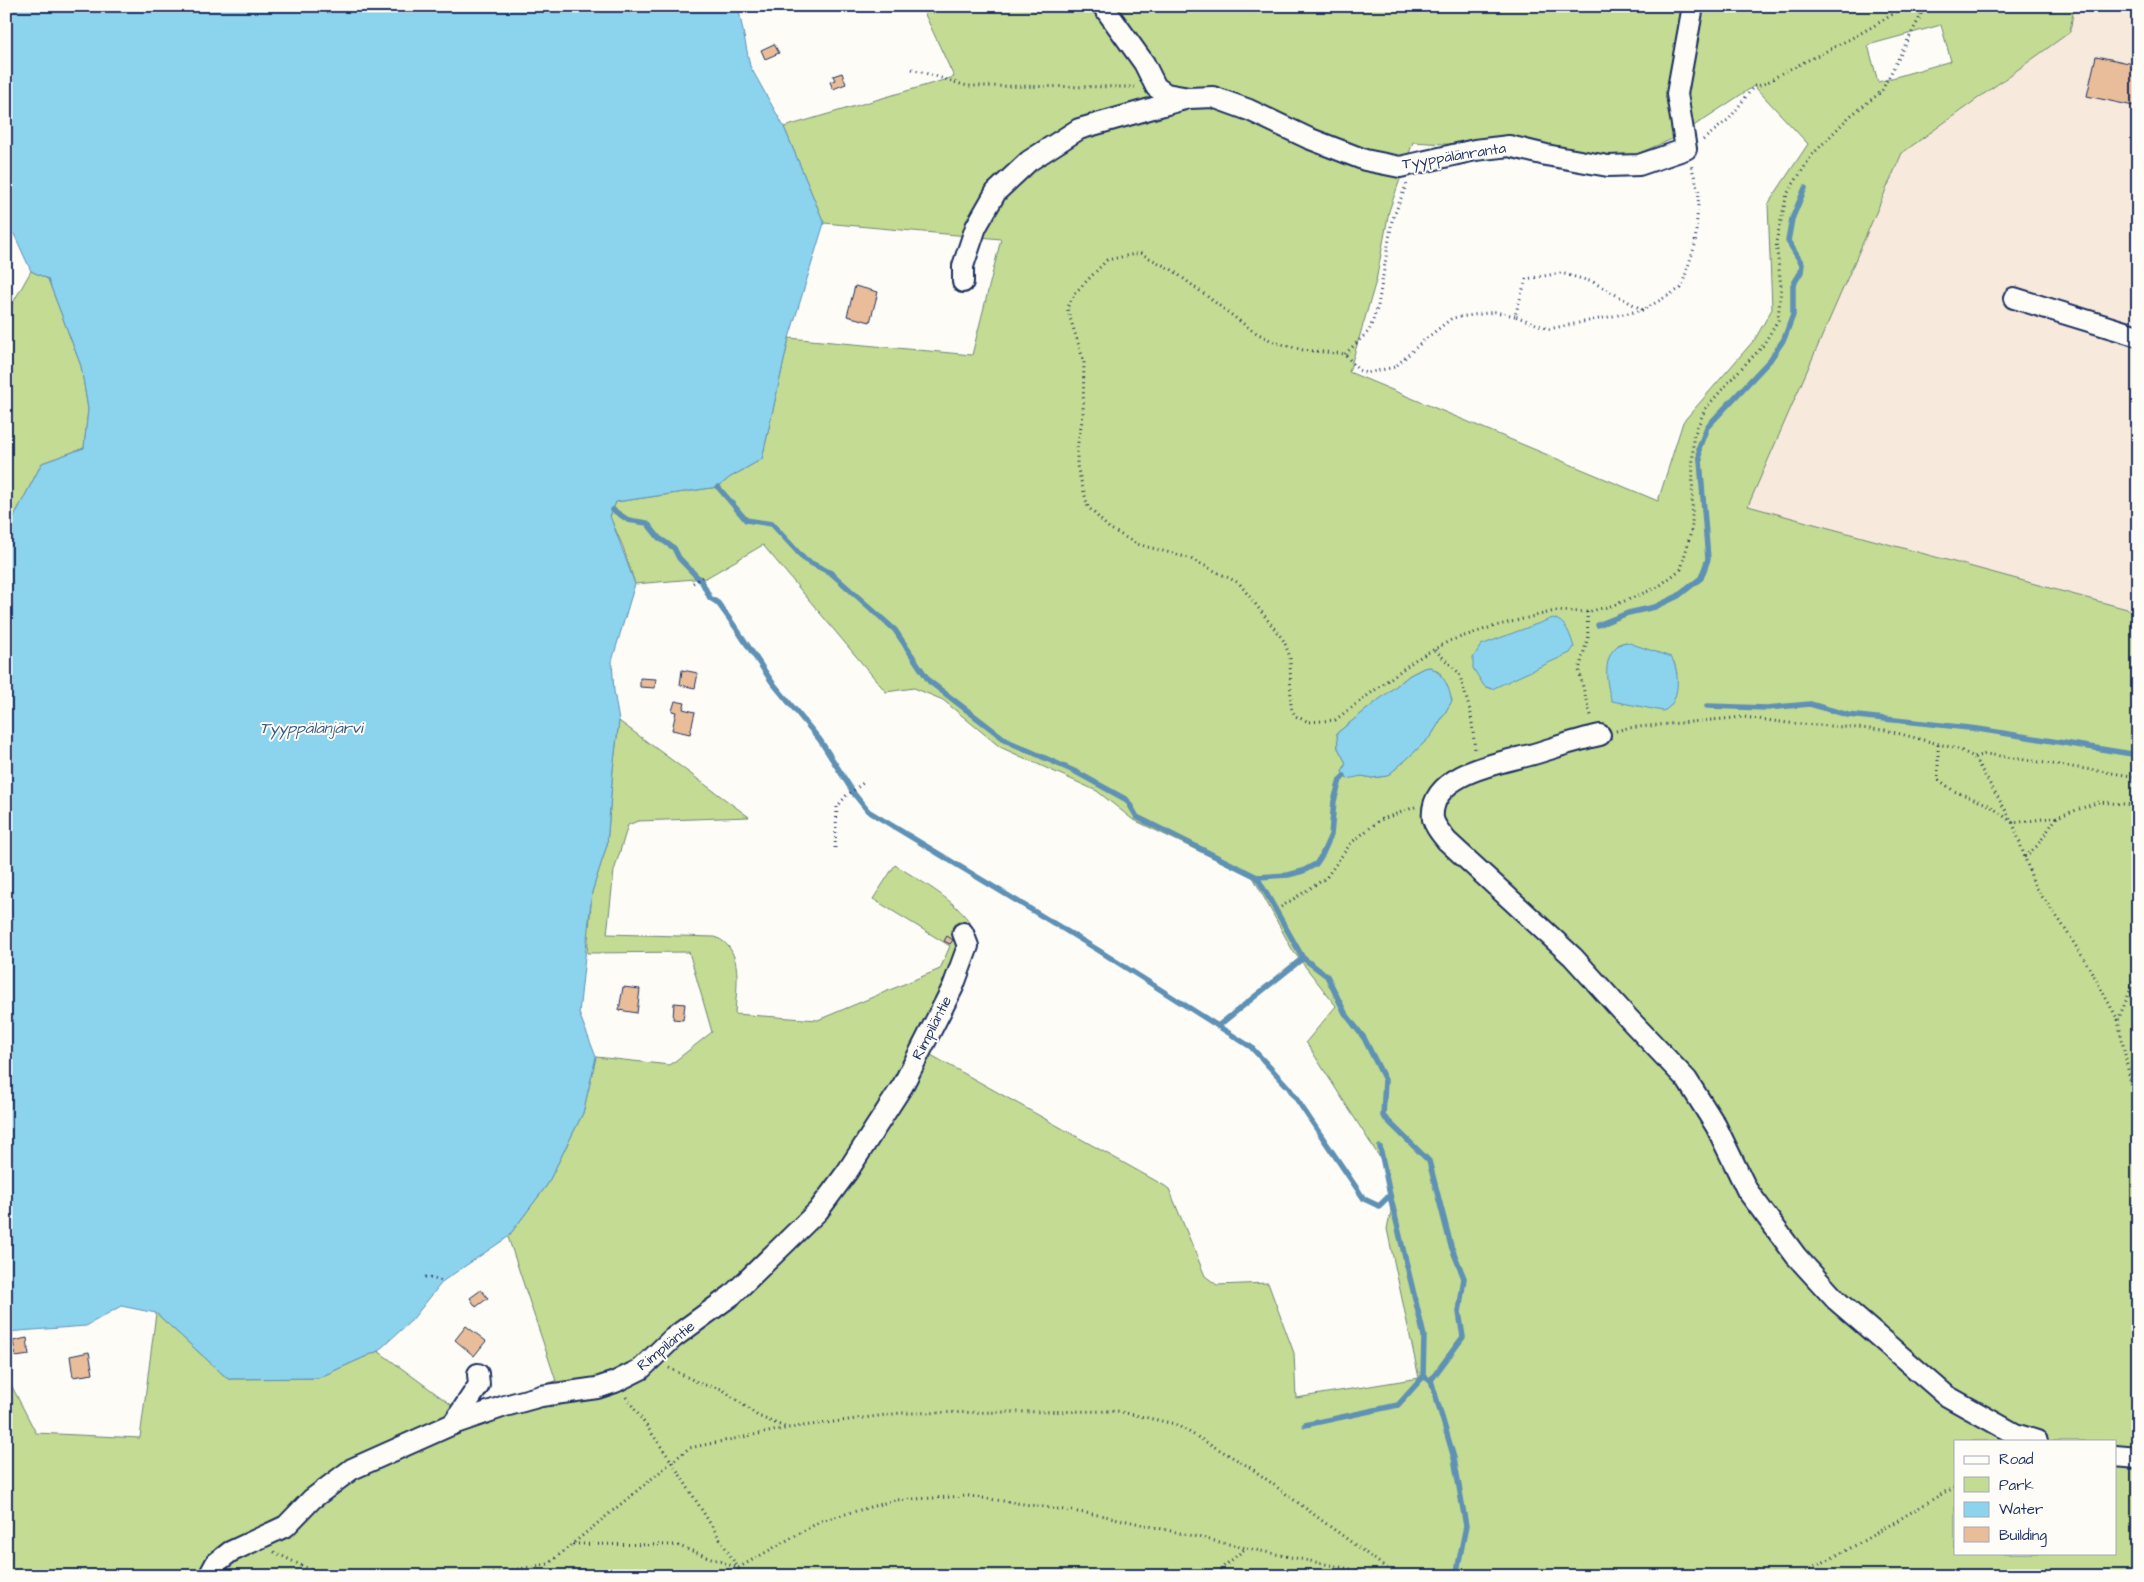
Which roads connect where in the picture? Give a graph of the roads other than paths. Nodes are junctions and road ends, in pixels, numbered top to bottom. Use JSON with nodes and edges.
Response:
{"nodes":[{"id":1,"x":1103,"y":6,"type":"edge"},
{"id":2,"x":1694,"y":6,"type":"edge"},
{"id":3,"x":1189,"y":98,"type":"junction"},
{"id":4,"x":963,"y":282,"type":"dead end"},
{"id":5,"x":2014,"y":298,"type":"dead end"},
{"id":6,"x":2138,"y":336,"type":"edge"},
{"id":7,"x":1600,"y":735,"type":"road end"},
{"id":8,"x":963,"y":933,"type":"dead end"},
{"id":9,"x":478,"y":1374,"type":"dead end"},
{"id":10,"x":453,"y":1424,"type":"junction"},
{"id":11,"x":2034,"y":1440,"type":"edge"},
{"id":12,"x":2116,"y":1456,"type":"edge"},
{"id":13,"x":2138,"y":1458,"type":"edge"},
{"id":14,"x":209,"y":1576,"type":"edge"}],
"edges":[{"from":1,"to":3,"type":"street","name":"Tyyppälänranta"},
{"from":2,"to":3,"type":"street","name":"Tyyppälänranta"},
{"from":3,"to":4,"type":"street"},
{"from":5,"to":6,"type":"street"},
{"from":7,"to":11,"type":"street"},
{"from":8,"to":10,"type":"street","name":"Rimpiläntie"},
{"from":9,"to":10,"type":"street"},
{"from":10,"to":14,"type":"street","name":"Rimpiläntie"},
{"from":12,"to":13,"type":"street"}]}
